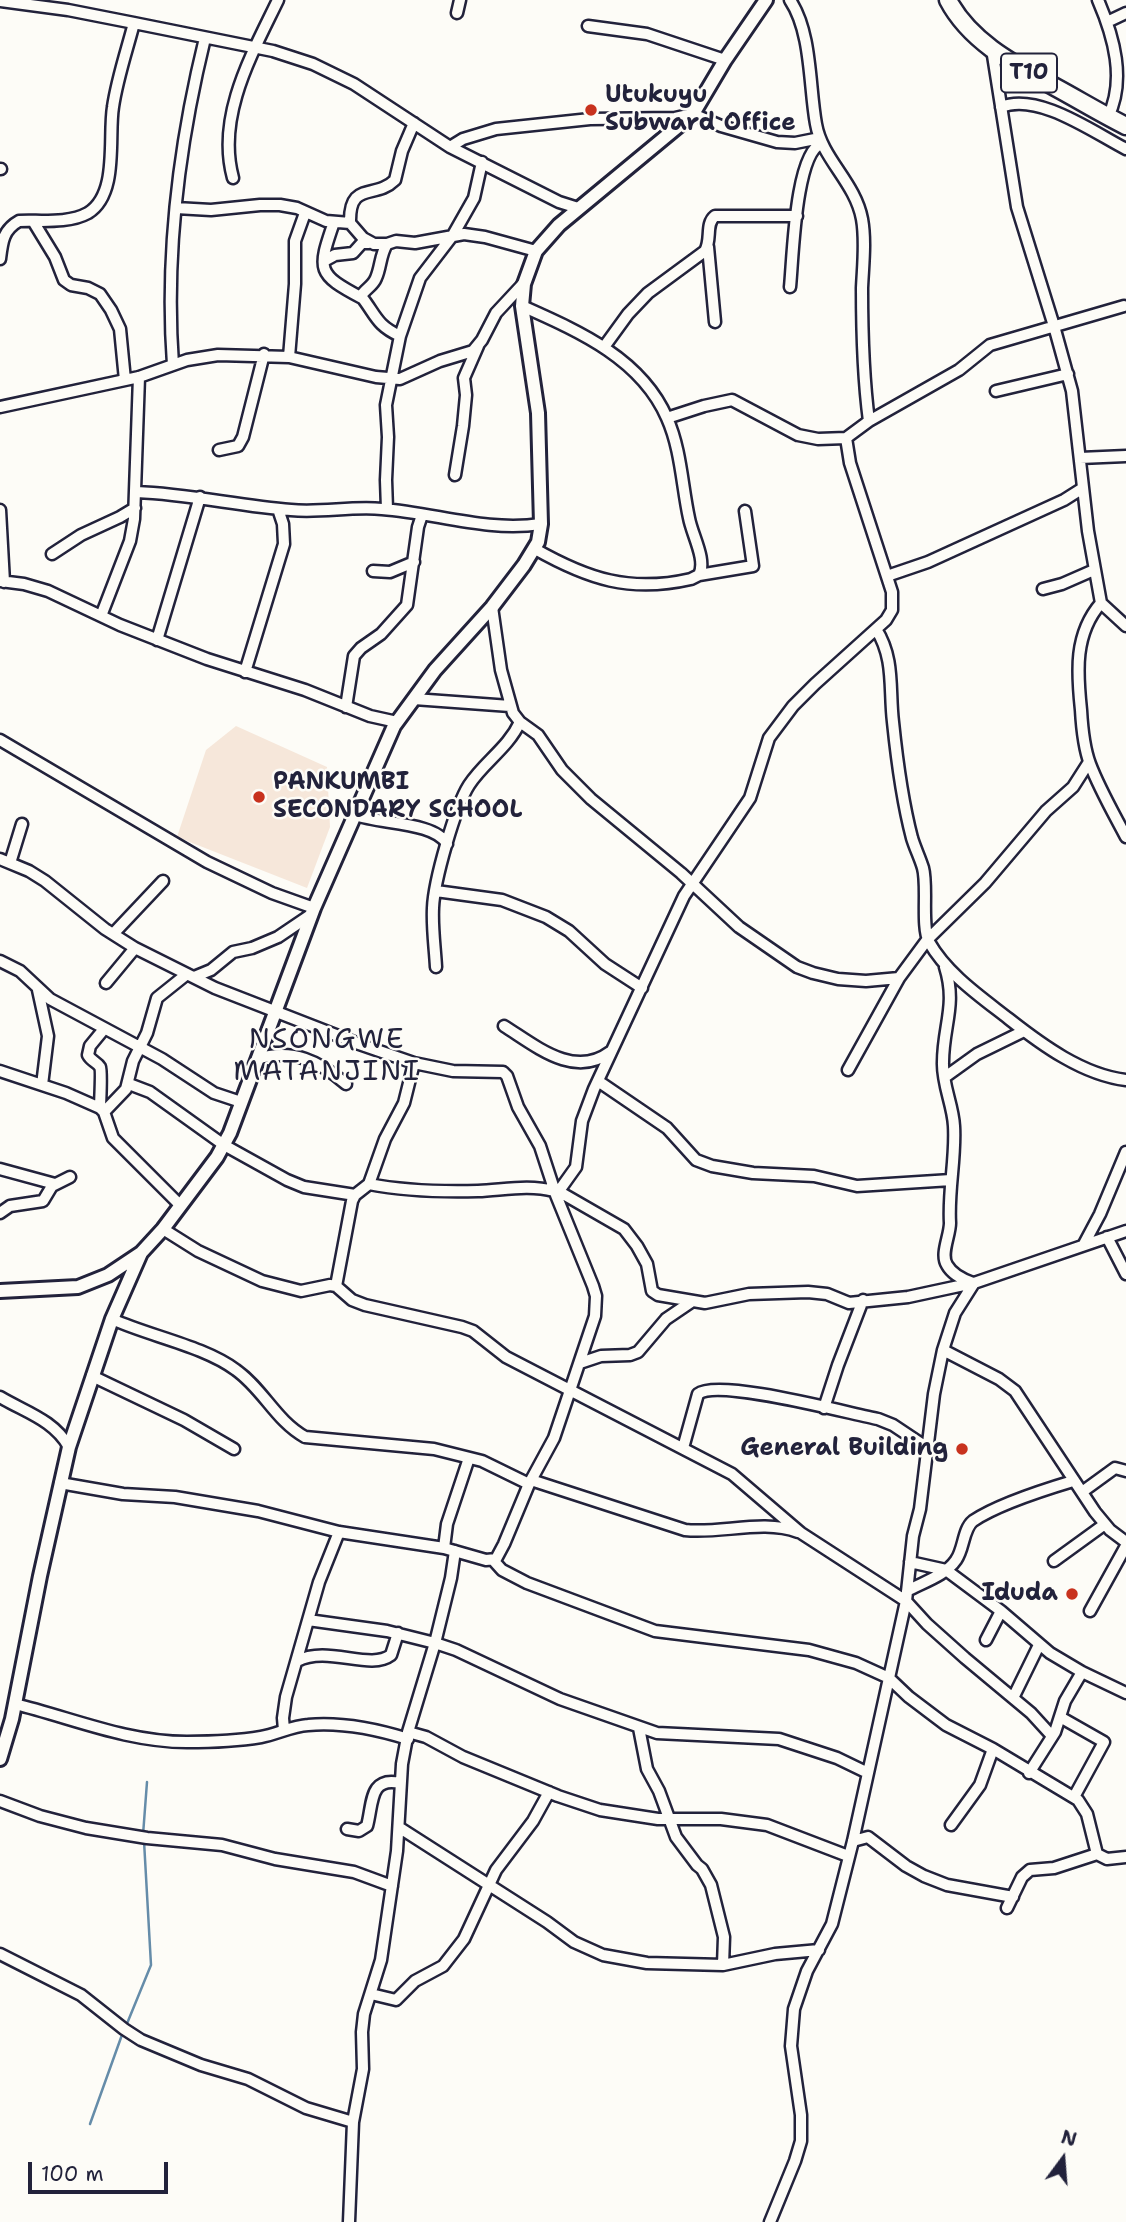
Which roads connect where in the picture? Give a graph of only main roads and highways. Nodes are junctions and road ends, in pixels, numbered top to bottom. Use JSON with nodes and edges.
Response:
{"nodes":[{"id":1,"x":948,"y":0,"type":"edge"},
{"id":2,"x":1126,"y":126,"type":"edge"}],
"edges":[{"from":1,"to":2,"type":"highway","number":"T10"}]}
